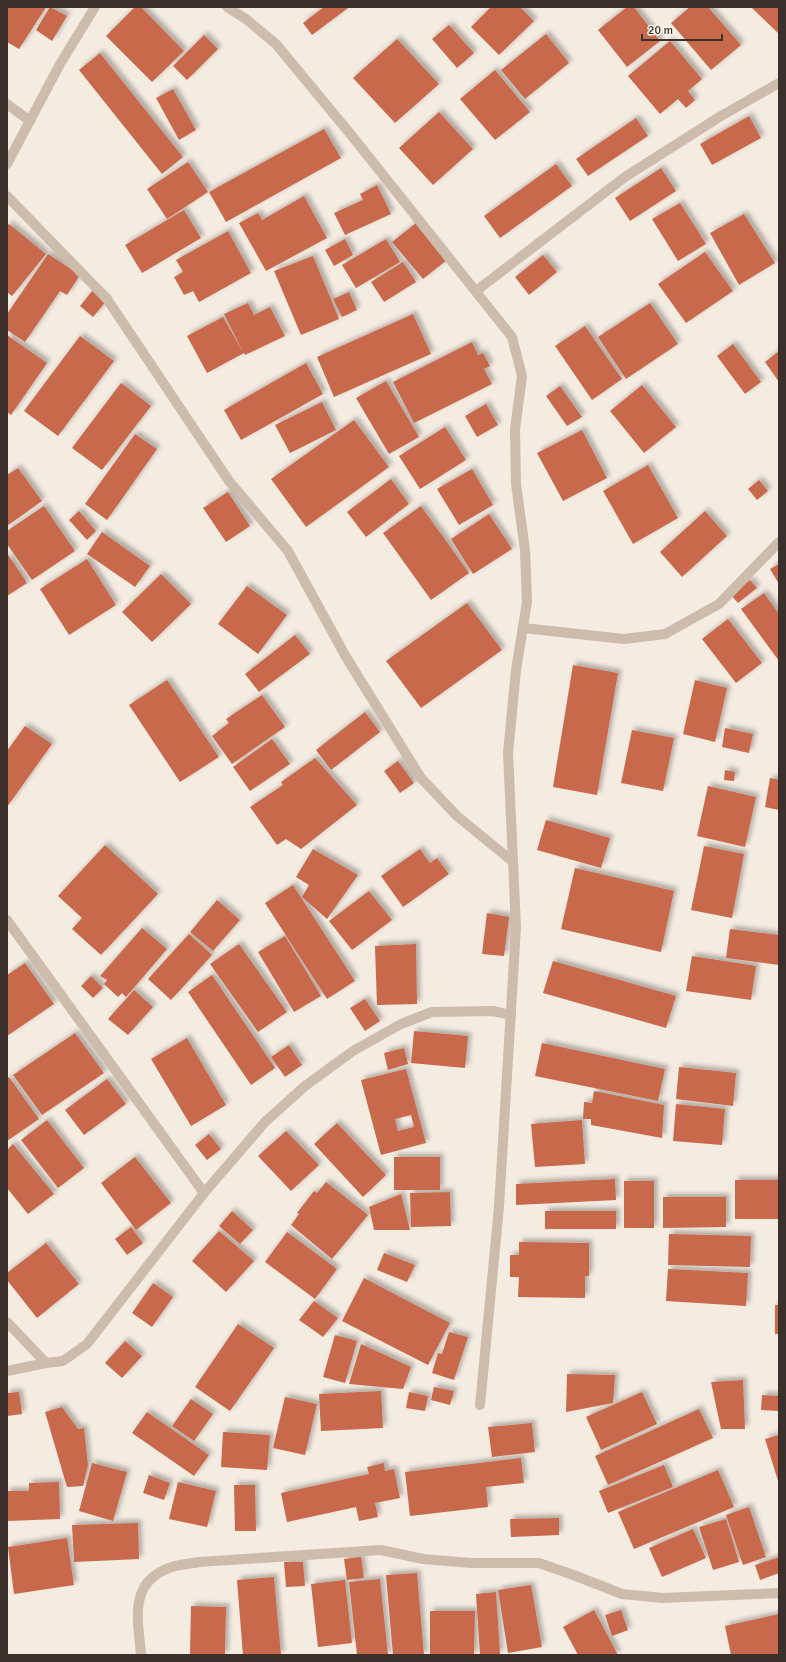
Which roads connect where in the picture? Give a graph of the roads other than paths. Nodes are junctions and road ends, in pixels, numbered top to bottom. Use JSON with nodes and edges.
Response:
{"nodes":[{"id":1,"x":95,"y":7,"type":"edge"},
{"id":2,"x":227,"y":7,"type":"edge"},
{"id":3,"x":779,"y":83,"type":"edge"},
{"id":4,"x":7,"y":104,"type":"edge"},
{"id":5,"x":30,"y":121,"type":"junction"},
{"id":6,"x":7,"y":164,"type":"edge"},
{"id":7,"x":7,"y":196,"type":"edge"},
{"id":8,"x":476,"y":291,"type":"junction"},
{"id":9,"x":779,"y":542,"type":"edge"},
{"id":10,"x":523,"y":628,"type":"junction"},
{"id":11,"x":512,"y":862,"type":"junction"},
{"id":12,"x":7,"y":920,"type":"edge"},
{"id":13,"x":511,"y":1015,"type":"junction"},
{"id":14,"x":204,"y":1193,"type":"junction"},
{"id":15,"x":7,"y":1322,"type":"edge"},
{"id":16,"x":46,"y":1363,"type":"junction"},
{"id":17,"x":7,"y":1371,"type":"edge"},
{"id":18,"x":480,"y":1405,"type":"dead end"},
{"id":19,"x":779,"y":1594,"type":"edge"},
{"id":20,"x":142,"y":1655,"type":"edge"}],
"edges":[{"from":1,"to":5,"type":"street"},
{"from":2,"to":8,"type":"street"},
{"from":3,"to":8,"type":"street"},
{"from":4,"to":5,"type":"street"},
{"from":5,"to":6,"type":"street"},
{"from":7,"to":11,"type":"street"},
{"from":8,"to":10,"type":"street"},
{"from":9,"to":10,"type":"street"},
{"from":10,"to":11,"type":"street"},
{"from":11,"to":13,"type":"street"},
{"from":12,"to":14,"type":"street"},
{"from":13,"to":14,"type":"street"},
{"from":13,"to":18,"type":"street"},
{"from":14,"to":16,"type":"street"},
{"from":15,"to":16,"type":"street"},
{"from":16,"to":17,"type":"street"},
{"from":19,"to":20,"type":"street"}]}
